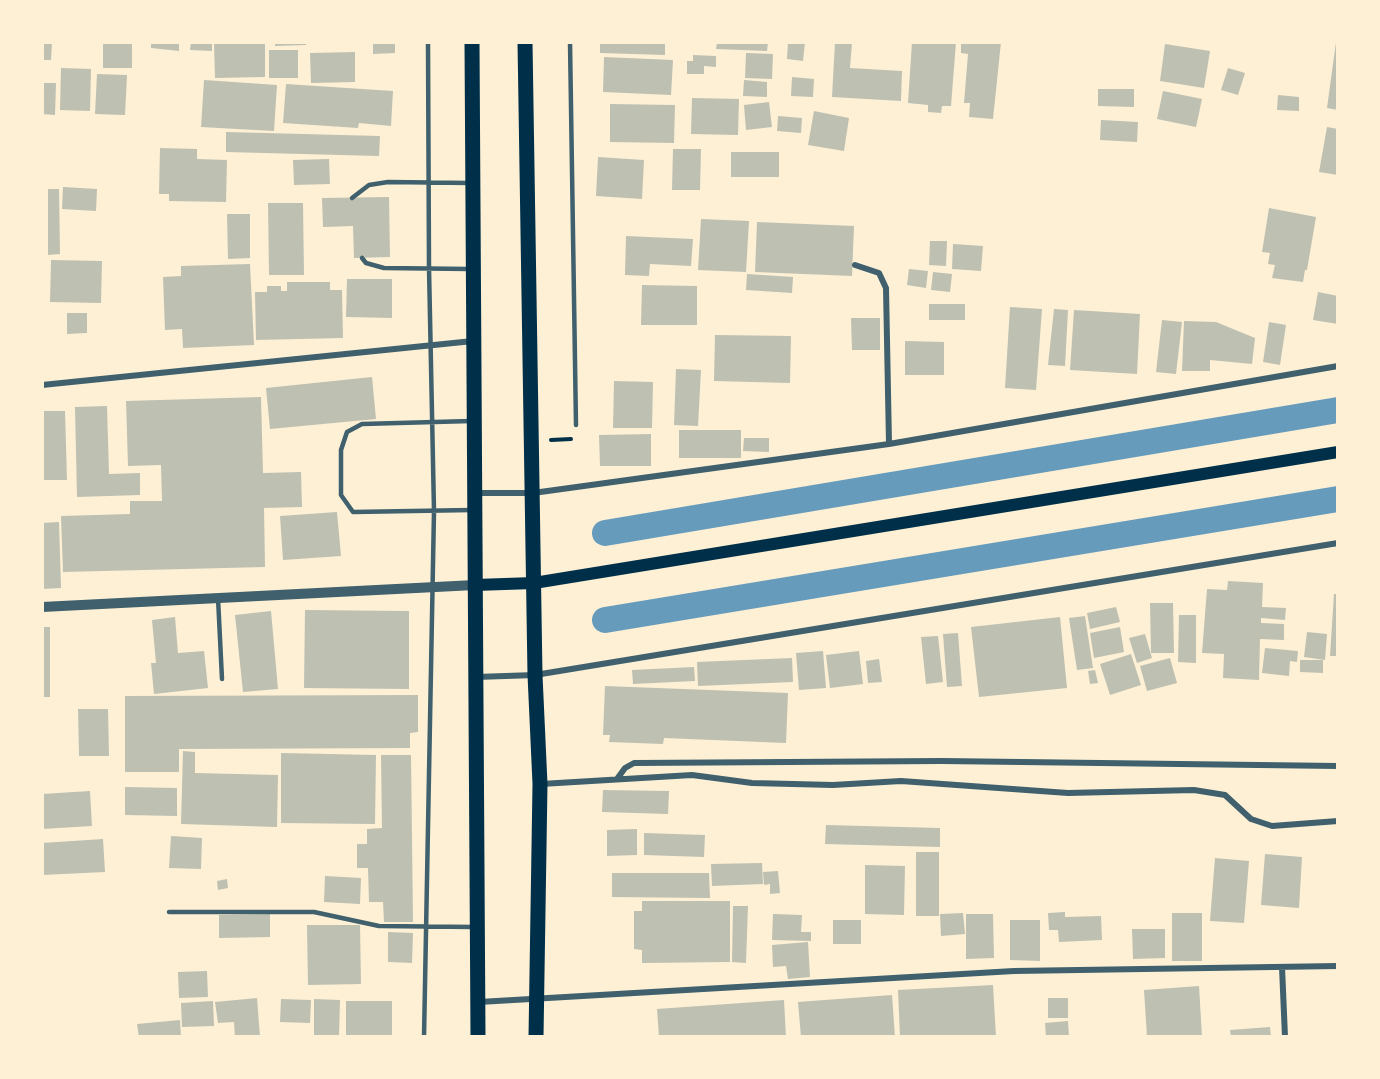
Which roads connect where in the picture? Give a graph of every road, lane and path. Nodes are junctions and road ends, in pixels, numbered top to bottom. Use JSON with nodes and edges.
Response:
{"nodes":[{"id":1,"x":428,"y":42,"type":"edge"},
{"id":2,"x":472,"y":42,"type":"edge"},
{"id":3,"x":525,"y":42,"type":"edge"},
{"id":4,"x":570,"y":42,"type":"edge"},
{"id":5,"x":429,"y":182,"type":"junction"},
{"id":6,"x":473,"y":183,"type":"junction"},
{"id":7,"x":352,"y":198,"type":"dead end"},
{"id":8,"x":362,"y":258,"type":"dead end"},
{"id":9,"x":855,"y":266,"type":"dead end"},
{"id":10,"x":429,"y":268,"type":"junction"},
{"id":11,"x":473,"y":269,"type":"junction"},
{"id":12,"x":474,"y":341,"type":"junction"},
{"id":13,"x":430,"y":346,"type":"junction"},
{"id":14,"x":1338,"y":366,"type":"edge"},
{"id":15,"x":42,"y":385,"type":"edge"},
{"id":16,"x":474,"y":421,"type":"junction"},
{"id":17,"x":434,"y":422,"type":"junction"},
{"id":18,"x":576,"y":425,"type":"dead end"},
{"id":19,"x":889,"y":444,"type":"junction"},
{"id":20,"x":1338,"y":452,"type":"edge"},
{"id":21,"x":475,"y":493,"type":"junction"},
{"id":22,"x":533,"y":493,"type":"junction"},
{"id":23,"x":475,"y":510,"type":"junction"},
{"id":24,"x":434,"y":511,"type":"junction"},
{"id":25,"x":1338,"y":543,"type":"edge"},
{"id":26,"x":534,"y":583,"type":"junction"},
{"id":27,"x":475,"y":585,"type":"junction"},
{"id":28,"x":434,"y":587,"type":"junction"},
{"id":29,"x":218,"y":598,"type":"junction"},
{"id":30,"x":42,"y":607,"type":"edge"},
{"id":31,"x":535,"y":675,"type":"junction"},
{"id":32,"x":476,"y":677,"type":"junction"},
{"id":33,"x":222,"y":679,"type":"dead end"},
{"id":34,"x":1338,"y":766,"type":"edge"},
{"id":35,"x":617,"y":779,"type":"junction"},
{"id":36,"x":540,"y":784,"type":"junction"},
{"id":37,"x":1338,"y":821,"type":"edge"},
{"id":38,"x":169,"y":912,"type":"dead end"},
{"id":39,"x":426,"y":927,"type":"junction"},
{"id":40,"x":477,"y":927,"type":"junction"},
{"id":41,"x":1338,"y":966,"type":"edge"},
{"id":42,"x":1282,"y":967,"type":"junction"},
{"id":43,"x":536,"y":998,"type":"junction"},
{"id":44,"x":478,"y":1002,"type":"junction"},
{"id":45,"x":424,"y":1037,"type":"edge"},
{"id":46,"x":478,"y":1037,"type":"edge"},
{"id":47,"x":536,"y":1037,"type":"edge"},
{"id":48,"x":1285,"y":1037,"type":"edge"}],
"edges":[{"from":1,"to":5,"type":"lane"},
{"from":2,"to":6,"type":"main road"},
{"from":3,"to":22,"type":"main road"},
{"from":4,"to":18,"type":"lane"},
{"from":5,"to":6,"type":"lane"},
{"from":5,"to":7,"type":"lane"},
{"from":5,"to":10,"type":"lane"},
{"from":6,"to":11,"type":"main road"},
{"from":8,"to":10,"type":"lane"},
{"from":9,"to":19,"type":"street"},
{"from":10,"to":11,"type":"lane"},
{"from":10,"to":13,"type":"lane"},
{"from":11,"to":12,"type":"main road"},
{"from":12,"to":13,"type":"street"},
{"from":12,"to":16,"type":"main road"},
{"from":13,"to":15,"type":"street"},
{"from":13,"to":17,"type":"lane"},
{"from":14,"to":19,"type":"street"},
{"from":16,"to":17,"type":"lane"},
{"from":16,"to":21,"type":"main road"},
{"from":17,"to":24,"type":"lane"},
{"from":17,"to":24,"type":"lane"},
{"from":19,"to":22,"type":"street"},
{"from":20,"to":26,"type":"main road"},
{"from":21,"to":22,"type":"street"},
{"from":21,"to":23,"type":"main road"},
{"from":22,"to":26,"type":"main road"},
{"from":23,"to":24,"type":"lane"},
{"from":23,"to":27,"type":"main road"},
{"from":24,"to":28,"type":"lane"},
{"from":25,"to":31,"type":"street"},
{"from":26,"to":27,"type":"main road"},
{"from":26,"to":31,"type":"main road"},
{"from":27,"to":28,"type":"street"},
{"from":27,"to":32,"type":"main road"},
{"from":28,"to":29,"type":"street"},
{"from":28,"to":39,"type":"lane"},
{"from":29,"to":30,"type":"street"},
{"from":29,"to":33,"type":"lane"},
{"from":31,"to":32,"type":"street"},
{"from":31,"to":36,"type":"main road"},
{"from":32,"to":40,"type":"main road"},
{"from":34,"to":35,"type":"street"},
{"from":35,"to":36,"type":"street"},
{"from":35,"to":37,"type":"street"},
{"from":36,"to":43,"type":"main road"},
{"from":38,"to":39,"type":"lane"},
{"from":39,"to":40,"type":"lane"},
{"from":39,"to":45,"type":"lane"},
{"from":40,"to":44,"type":"main road"},
{"from":41,"to":42,"type":"street"},
{"from":42,"to":43,"type":"street"},
{"from":42,"to":48,"type":"street"},
{"from":43,"to":44,"type":"street"},
{"from":43,"to":47,"type":"main road"},
{"from":44,"to":46,"type":"main road"}]}
